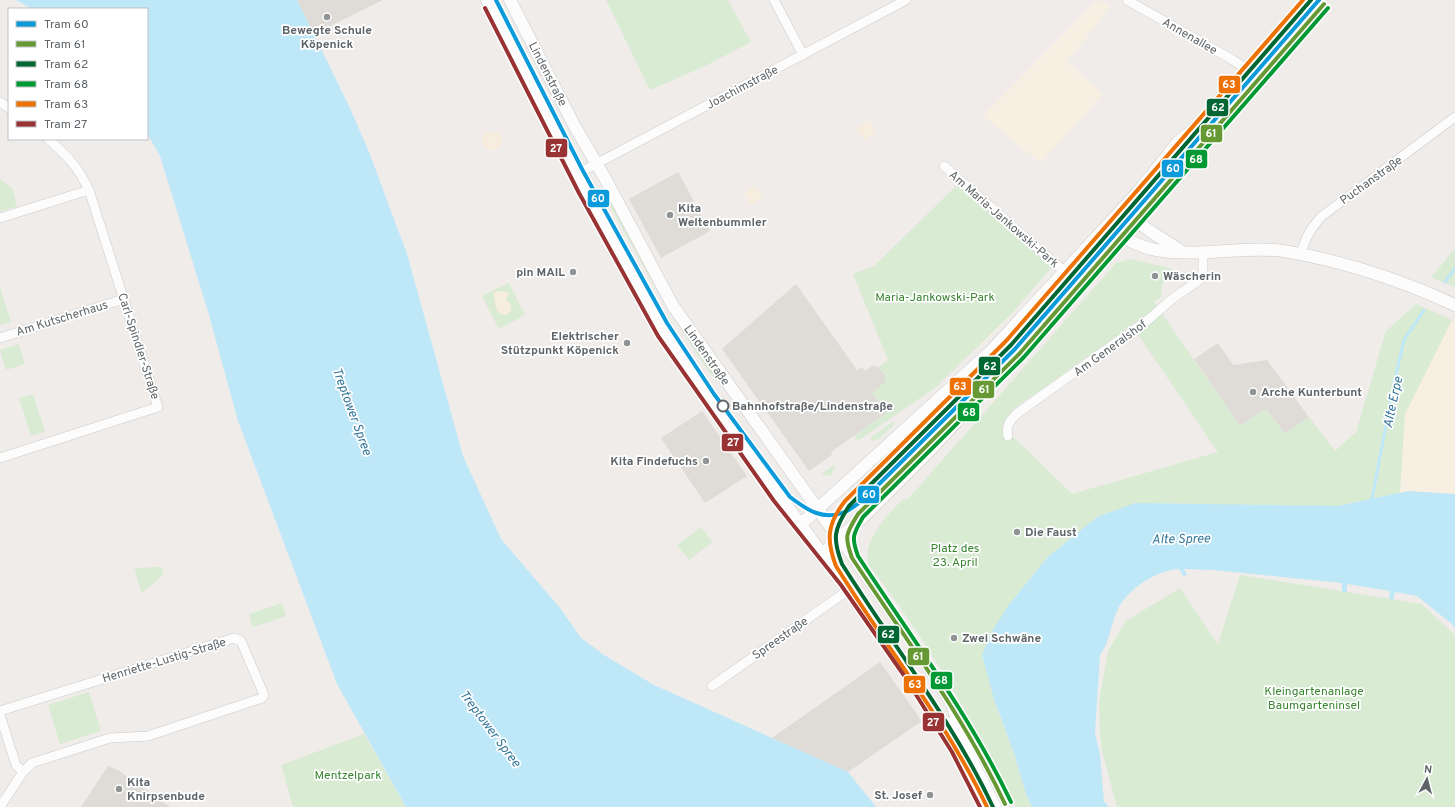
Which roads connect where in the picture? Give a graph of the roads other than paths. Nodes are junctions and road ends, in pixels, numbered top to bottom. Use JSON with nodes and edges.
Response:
{"nodes":[{"id":1,"x":487,"y":0,"type":"edge"},
{"id":2,"x":510,"y":0,"type":"edge"},
{"id":3,"x":774,"y":0,"type":"edge"},
{"id":4,"x":906,"y":0,"type":"edge"},
{"id":5,"x":1127,"y":0,"type":"edge"},
{"id":6,"x":1314,"y":0,"type":"edge"},
{"id":7,"x":803,"y":55,"type":"junction"},
{"id":8,"x":1252,"y":73,"type":"junction"},
{"id":9,"x":1220,"y":108,"type":"junction"},
{"id":10,"x":1455,"y":117,"type":"edge"},
{"id":11,"x":49,"y":140,"type":"edge"},
{"id":12,"x":597,"y":164,"type":"junction"},
{"id":13,"x":944,"y":166,"type":"dead end"},
{"id":14,"x":577,"y":174,"type":"junction"},
{"id":15,"x":89,"y":190,"type":"junction"},
{"id":16,"x":1122,"y":209,"type":"junction"},
{"id":17,"x":0,"y":218,"type":"edge"},
{"id":18,"x":1134,"y":220,"type":"junction"},
{"id":19,"x":1108,"y":224,"type":"junction"},
{"id":20,"x":1121,"y":235,"type":"junction"},
{"id":21,"x":1182,"y":252,"type":"junction"},
{"id":22,"x":1203,"y":253,"type":"junction"},
{"id":23,"x":1301,"y":254,"type":"junction"},
{"id":24,"x":1065,"y":272,"type":"junction"},
{"id":25,"x":124,"y":299,"type":"junction"},
{"id":26,"x":1455,"y":305,"type":"edge"},
{"id":27,"x":0,"y":338,"type":"edge"},
{"id":28,"x":1008,"y":436,"type":"dead end"},
{"id":29,"x":0,"y":458,"type":"edge"},
{"id":30,"x":817,"y":509,"type":"junction"},
{"id":31,"x":800,"y":525,"type":"junction"},
{"id":32,"x":839,"y":539,"type":"junction"},
{"id":33,"x":822,"y":554,"type":"junction"},
{"id":34,"x":847,"y":591,"type":"junction"},
{"id":35,"x":712,"y":686,"type":"dead end"},
{"id":36,"x":0,"y":711,"type":"edge"},
{"id":37,"x":0,"y":715,"type":"edge"},
{"id":38,"x":959,"y":732,"type":"junction"},
{"id":39,"x":23,"y":772,"type":"junction"},
{"id":40,"x":0,"y":807,"type":"edge"},
{"id":41,"x":998,"y":807,"type":"edge"}],
"edges":[{"from":1,"to":14,"type":"main road","name":"Lindenstraße"},
{"from":2,"to":12,"type":"main road","name":"Lindenstraße"},
{"from":3,"to":7,"type":"street"},
{"from":4,"to":7,"type":"street","name":"Joachimstraße"},
{"from":5,"to":8,"type":"street","name":"Annenallee"},
{"from":6,"to":8,"type":"main road"},
{"from":7,"to":12,"type":"street","name":"Joachimstraße"},
{"from":8,"to":9,"type":"main road"},
{"from":9,"to":16,"type":"main road"},
{"from":9,"to":18,"type":"main road"},
{"from":10,"to":23,"type":"street","name":"Puchanstraße"},
{"from":11,"to":15,"type":"street","name":"Carl-Spindler-Straße"},
{"from":12,"to":14,"type":"street","name":"Joachimstraße"},
{"from":12,"to":30,"type":"main road","name":"Lindenstraße"},
{"from":13,"to":24,"type":"street","name":"Am Maria-Jankowski-Park"},
{"from":14,"to":31,"type":"main road","name":"Lindenstraße"},
{"from":15,"to":17,"type":"street"},
{"from":15,"to":25,"type":"street","name":"Carl-Spindler-Straße"},
{"from":16,"to":18,"type":"main road"},
{"from":16,"to":19,"type":"main road"},
{"from":18,"to":20,"type":"main road"},
{"from":18,"to":21,"type":"main road"},
{"from":19,"to":20,"type":"main road"},
{"from":19,"to":24,"type":"main road"},
{"from":20,"to":21,"type":"main road"},
{"from":20,"to":32,"type":"main road"},
{"from":21,"to":22,"type":"main road"},
{"from":22,"to":23,"type":"main road"},
{"from":22,"to":28,"type":"street","name":"Am Generalshof"},
{"from":23,"to":26,"type":"main road"},
{"from":24,"to":30,"type":"main road"},
{"from":25,"to":27,"type":"street","name":"Am Kutscherhaus"},
{"from":25,"to":29,"type":"street","name":"Carl-Spindler-Straße"},
{"from":30,"to":31,"type":"main road"},
{"from":30,"to":32,"type":"main road","name":"Lindenstraße"},
{"from":31,"to":33,"type":"main road","name":"Lindenstraße"},
{"from":32,"to":33,"type":"main road"},
{"from":32,"to":38,"type":"street","name":"Lindenstraße"},
{"from":33,"to":34,"type":"street","name":"Lindenstraße"},
{"from":34,"to":35,"type":"street","name":"Spreestraße"},
{"from":34,"to":38,"type":"street","name":"Lindenstraße"},
{"from":36,"to":39,"type":"street","name":"Henriette-Lustig-Straße"},
{"from":37,"to":39,"type":"street"},
{"from":38,"to":41,"type":"street","name":"Lindenstraße"},
{"from":39,"to":40,"type":"street"}]}
